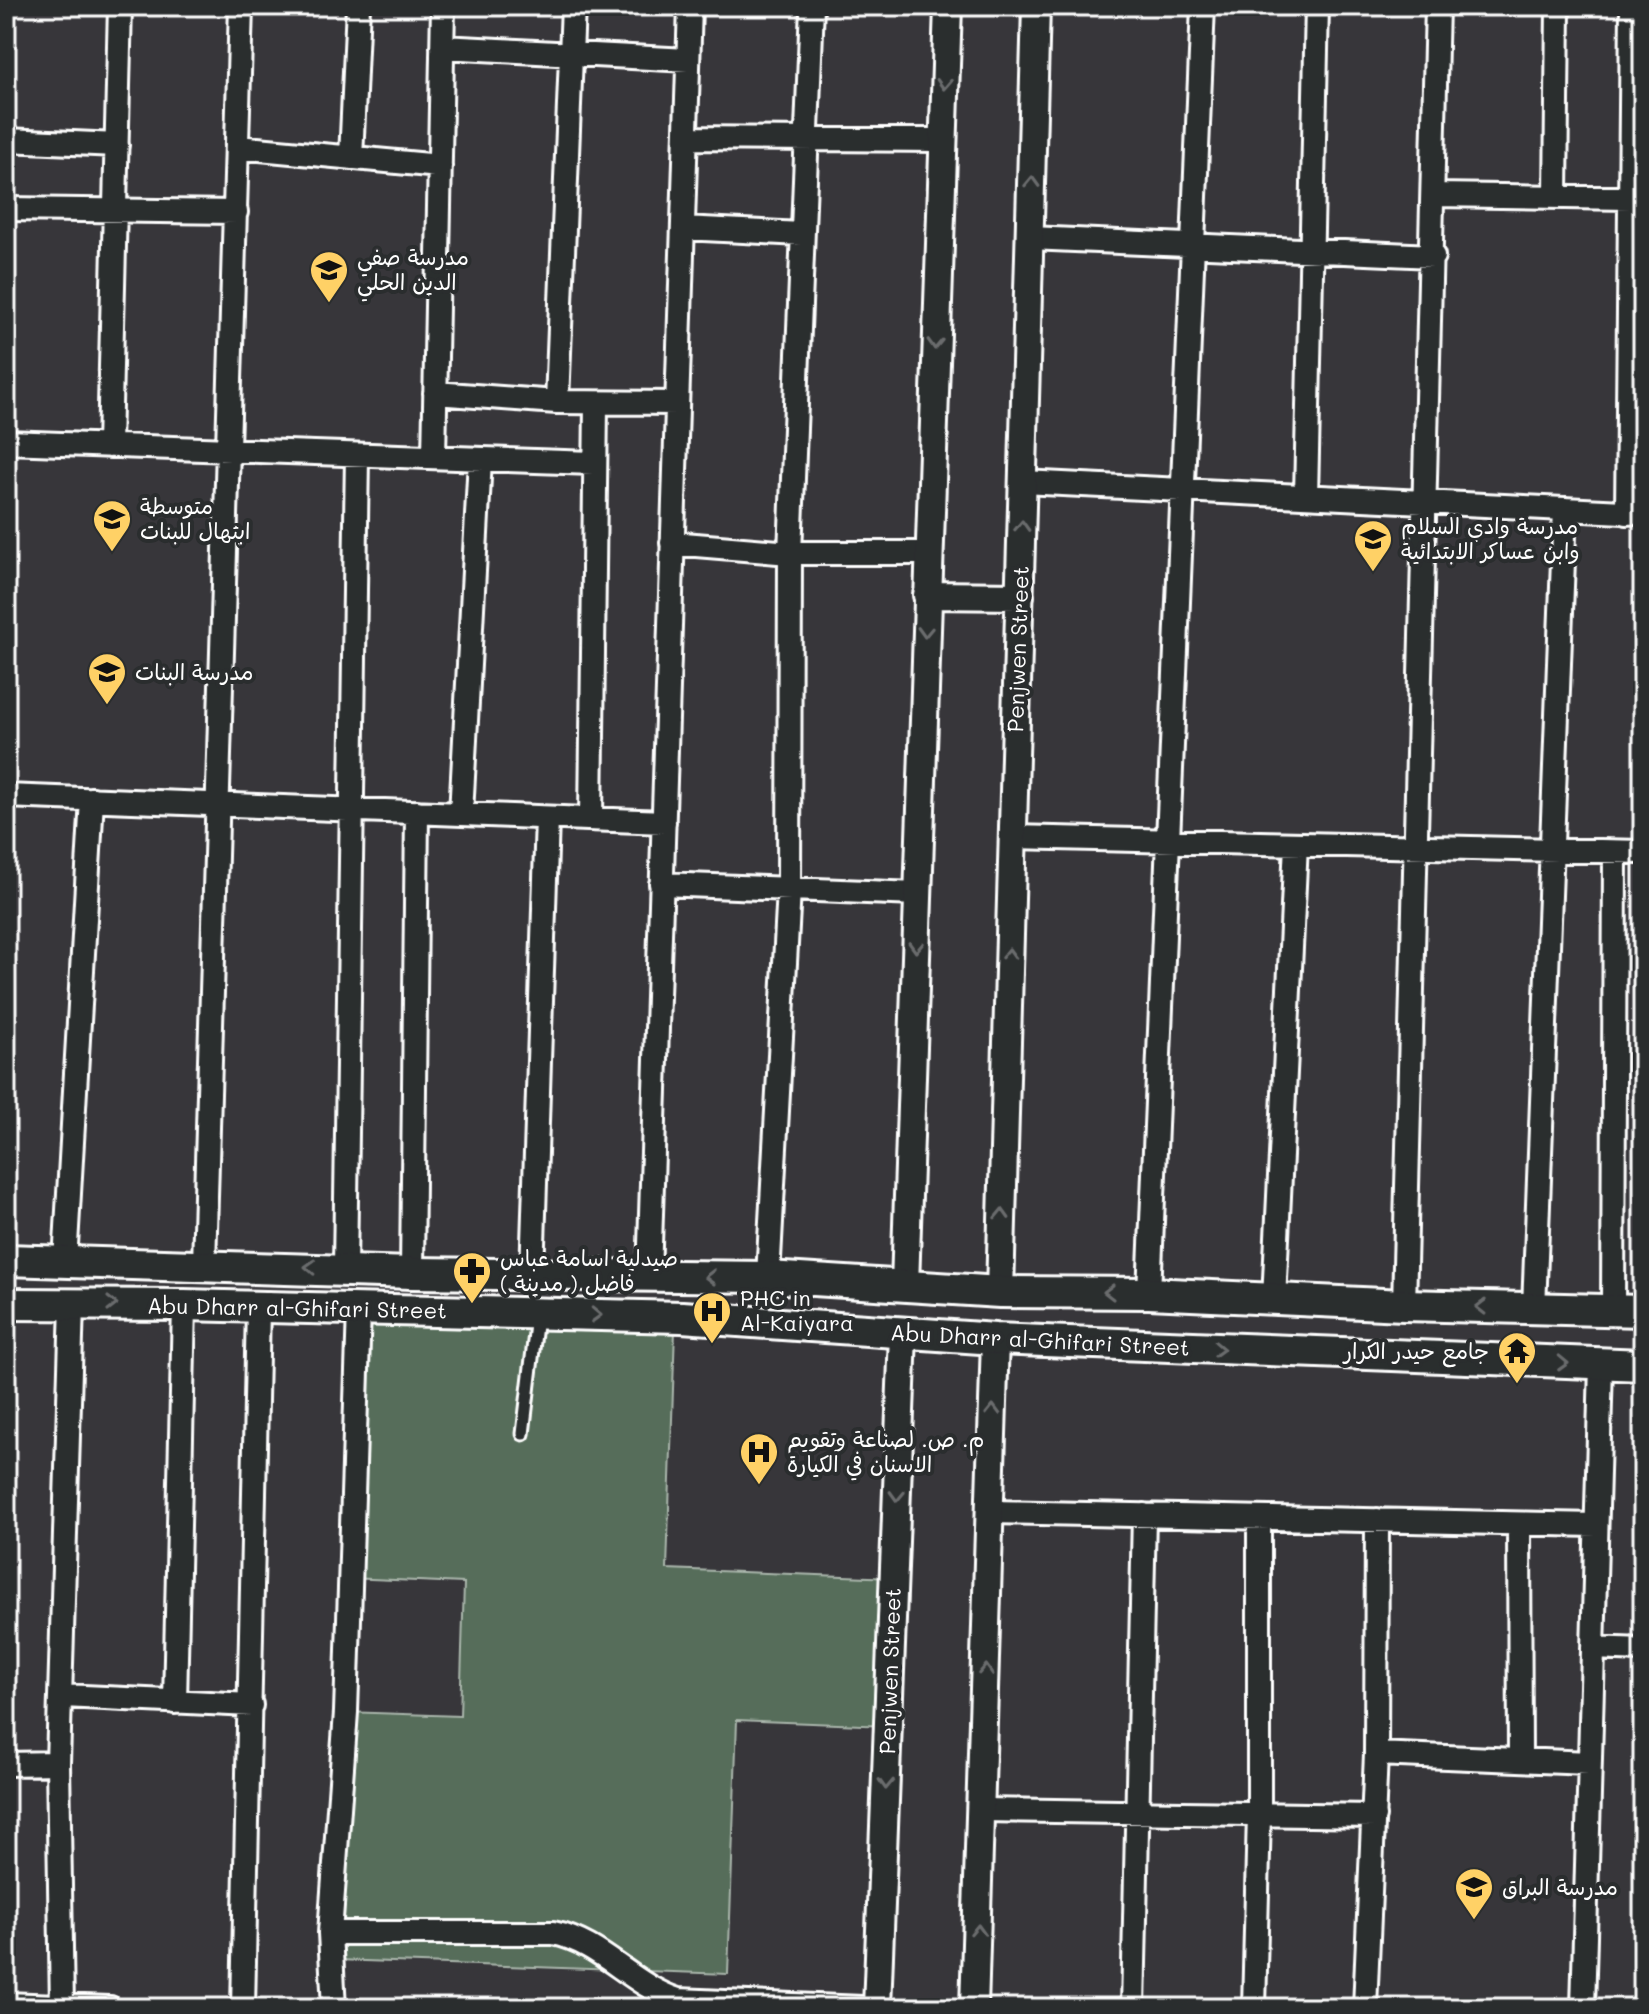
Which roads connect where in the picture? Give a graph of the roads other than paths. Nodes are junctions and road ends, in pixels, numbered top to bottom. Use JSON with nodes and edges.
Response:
{"nodes":[{"id":1,"x":120,"y":6,"type":"edge"},
{"id":2,"x":241,"y":6,"type":"edge"},
{"id":3,"x":358,"y":6,"type":"edge"},
{"id":4,"x":443,"y":6,"type":"edge"},
{"id":5,"x":573,"y":6,"type":"edge"},
{"id":6,"x":690,"y":6,"type":"edge"},
{"id":7,"x":812,"y":6,"type":"edge"},
{"id":8,"x":948,"y":6,"type":"edge"},
{"id":9,"x":1036,"y":6,"type":"edge"},
{"id":10,"x":1203,"y":6,"type":"edge"},
{"id":11,"x":1317,"y":6,"type":"edge"},
{"id":12,"x":1437,"y":6,"type":"edge"},
{"id":13,"x":1558,"y":6,"type":"edge"},
{"id":14,"x":1632,"y":6,"type":"edge"},
{"id":15,"x":442,"y":47,"type":"junction"},
{"id":16,"x":571,"y":56,"type":"junction"},
{"id":17,"x":688,"y":60,"type":"junction"},
{"id":18,"x":1637,"y":98,"type":"edge"},
{"id":19,"x":686,"y":138,"type":"junction"},
{"id":20,"x":804,"y":138,"type":"junction"},
{"id":21,"x":6,"y":140,"type":"edge"},
{"id":22,"x":941,"y":140,"type":"junction"},
{"id":23,"x":117,"y":145,"type":"junction"},
{"id":24,"x":237,"y":147,"type":"junction"},
{"id":25,"x":351,"y":158,"type":"junction"},
{"id":26,"x":440,"y":166,"type":"junction"},
{"id":27,"x":1435,"y":195,"type":"junction"},
{"id":28,"x":1556,"y":197,"type":"junction"},
{"id":29,"x":1630,"y":198,"type":"junction"},
{"id":30,"x":6,"y":209,"type":"edge"},
{"id":31,"x":115,"y":210,"type":"junction"},
{"id":32,"x":236,"y":212,"type":"junction"},
{"id":33,"x":683,"y":228,"type":"junction"},
{"id":34,"x":801,"y":234,"type":"junction"},
{"id":35,"x":1030,"y":238,"type":"junction"},
{"id":36,"x":1193,"y":245,"type":"junction"},
{"id":37,"x":1312,"y":251,"type":"junction"},
{"id":38,"x":1433,"y":256,"type":"junction"},
{"id":39,"x":435,"y":393,"type":"junction"},
{"id":40,"x":557,"y":402,"type":"junction"},
{"id":41,"x":596,"y":403,"type":"junction"},
{"id":42,"x":677,"y":403,"type":"junction"},
{"id":43,"x":1635,"y":436,"type":"edge"},
{"id":44,"x":6,"y":442,"type":"edge"},
{"id":45,"x":109,"y":446,"type":"junction"},
{"id":46,"x":230,"y":450,"type":"junction"},
{"id":47,"x":357,"y":455,"type":"junction"},
{"id":48,"x":434,"y":457,"type":"junction"},
{"id":49,"x":480,"y":459,"type":"junction"},
{"id":50,"x":593,"y":463,"type":"junction"},
{"id":51,"x":1023,"y":482,"type":"junction"},
{"id":52,"x":1182,"y":490,"type":"junction"},
{"id":53,"x":1306,"y":496,"type":"junction"},
{"id":54,"x":1427,"y":502,"type":"junction"},
{"id":55,"x":1565,"y":509,"type":"junction"},
{"id":56,"x":1635,"y":513,"type":"edge"},
{"id":57,"x":672,"y":543,"type":"junction"},
{"id":58,"x":790,"y":553,"type":"junction"},
{"id":59,"x":928,"y":553,"type":"junction"},
{"id":60,"x":927,"y":595,"type":"junction"},
{"id":61,"x":1020,"y":596,"type":"junction"},
{"id":62,"x":6,"y":796,"type":"edge"},
{"id":63,"x":92,"y":799,"type":"junction"},
{"id":64,"x":219,"y":805,"type":"junction"},
{"id":65,"x":352,"y":810,"type":"junction"},
{"id":66,"x":417,"y":812,"type":"junction"},
{"id":67,"x":461,"y":814,"type":"junction"},
{"id":68,"x":547,"y":818,"type":"junction"},
{"id":69,"x":591,"y":819,"type":"junction"},
{"id":70,"x":664,"y":822,"type":"junction"},
{"id":71,"x":1013,"y":837,"type":"junction"},
{"id":72,"x":1168,"y":841,"type":"junction"},
{"id":73,"x":1296,"y":844,"type":"junction"},
{"id":74,"x":1417,"y":847,"type":"junction"},
{"id":75,"x":1552,"y":850,"type":"junction"},
{"id":76,"x":1615,"y":852,"type":"junction"},
{"id":77,"x":1643,"y":852,"type":"edge"},
{"id":78,"x":661,"y":884,"type":"junction"},
{"id":79,"x":789,"y":889,"type":"junction"},
{"id":80,"x":917,"y":894,"type":"junction"},
{"id":81,"x":6,"y":1260,"type":"edge"},
{"id":82,"x":65,"y":1262,"type":"junction"},
{"id":83,"x":204,"y":1264,"type":"junction"},
{"id":84,"x":345,"y":1268,"type":"junction"},
{"id":85,"x":422,"y":1273,"type":"junction"},
{"id":86,"x":532,"y":1274,"type":"junction"},
{"id":87,"x":649,"y":1276,"type":"junction"},
{"id":88,"x":768,"y":1277,"type":"junction"},
{"id":89,"x":905,"y":1285,"type":"junction"},
{"id":90,"x":1000,"y":1292,"type":"junction"},
{"id":91,"x":1149,"y":1293,"type":"junction"},
{"id":92,"x":1274,"y":1300,"type":"junction"},
{"id":93,"x":6,"y":1304,"type":"edge"},
{"id":94,"x":72,"y":1304,"type":"junction"},
{"id":95,"x":184,"y":1305,"type":"junction"},
{"id":96,"x":1404,"y":1305,"type":"junction"},
{"id":97,"x":258,"y":1307,"type":"junction"},
{"id":98,"x":1534,"y":1308,"type":"junction"},
{"id":99,"x":359,"y":1309,"type":"junction"},
{"id":100,"x":1613,"y":1310,"type":"junction"},
{"id":101,"x":431,"y":1311,"type":"junction"},
{"id":102,"x":1643,"y":1311,"type":"edge"},
{"id":103,"x":538,"y":1313,"type":"junction"},
{"id":104,"x":903,"y":1334,"type":"junction"},
{"id":105,"x":995,"y":1339,"type":"junction"},
{"id":106,"x":1601,"y":1365,"type":"junction"},
{"id":107,"x":1643,"y":1365,"type":"edge"},
{"id":108,"x":523,"y":1434,"type":"dead end"},
{"id":109,"x":991,"y":1512,"type":"junction"},
{"id":110,"x":1144,"y":1515,"type":"junction"},
{"id":111,"x":1259,"y":1518,"type":"junction"},
{"id":112,"x":1377,"y":1520,"type":"junction"},
{"id":113,"x":1596,"y":1525,"type":"junction"},
{"id":114,"x":1519,"y":1526,"type":"junction"},
{"id":115,"x":1593,"y":1648,"type":"junction"},
{"id":116,"x":1643,"y":1650,"type":"edge"},
{"id":117,"x":63,"y":1696,"type":"junction"},
{"id":118,"x":175,"y":1702,"type":"junction"},
{"id":119,"x":251,"y":1705,"type":"junction"},
{"id":120,"x":1376,"y":1754,"type":"junction"},
{"id":121,"x":1520,"y":1759,"type":"junction"},
{"id":122,"x":58,"y":1763,"type":"junction"},
{"id":123,"x":1589,"y":1763,"type":"junction"},
{"id":124,"x":6,"y":1764,"type":"edge"},
{"id":125,"x":983,"y":1810,"type":"junction"},
{"id":126,"x":1137,"y":1812,"type":"junction"},
{"id":127,"x":1259,"y":1814,"type":"junction"},
{"id":128,"x":1374,"y":1816,"type":"junction"},
{"id":129,"x":330,"y":1933,"type":"junction"},
{"id":130,"x":6,"y":2004,"type":"edge"},
{"id":131,"x":62,"y":2007,"type":"edge"},
{"id":132,"x":110,"y":2008,"type":"edge"},
{"id":133,"x":243,"y":2008,"type":"edge"},
{"id":134,"x":334,"y":2008,"type":"edge"},
{"id":135,"x":863,"y":2008,"type":"edge"},
{"id":136,"x":877,"y":2008,"type":"edge"},
{"id":137,"x":974,"y":2008,"type":"edge"},
{"id":138,"x":1133,"y":2008,"type":"edge"},
{"id":139,"x":1254,"y":2008,"type":"edge"},
{"id":140,"x":1365,"y":2008,"type":"edge"},
{"id":141,"x":1583,"y":2008,"type":"edge"}],
"edges":[{"from":1,"to":23,"type":"street"},
{"from":2,"to":24,"type":"street"},
{"from":3,"to":25,"type":"street"},
{"from":4,"to":15,"type":"street"},
{"from":5,"to":16,"type":"street"},
{"from":6,"to":17,"type":"street"},
{"from":7,"to":20,"type":"street"},
{"from":8,"to":22,"type":"street","one_way":true},
{"from":35,"to":9,"type":"street","name":"Penjwen Street","one_way":true},
{"from":10,"to":36,"type":"street"},
{"from":11,"to":37,"type":"street"},
{"from":12,"to":27,"type":"street"},
{"from":13,"to":28,"type":"street"},
{"from":14,"to":18,"type":"street"},
{"from":15,"to":16,"type":"street"},
{"from":15,"to":26,"type":"street"},
{"from":16,"to":17,"type":"street"},
{"from":16,"to":40,"type":"street"},
{"from":17,"to":19,"type":"street"},
{"from":18,"to":29,"type":"street"},
{"from":19,"to":20,"type":"street"},
{"from":19,"to":33,"type":"street"},
{"from":20,"to":22,"type":"street"},
{"from":20,"to":34,"type":"street"},
{"from":21,"to":23,"type":"street"},
{"from":22,"to":59,"type":"street","one_way":true},
{"from":23,"to":31,"type":"street"},
{"from":24,"to":25,"type":"street"},
{"from":24,"to":32,"type":"street"},
{"from":25,"to":26,"type":"street"},
{"from":26,"to":39,"type":"street"},
{"from":27,"to":28,"type":"street"},
{"from":27,"to":38,"type":"street"},
{"from":28,"to":29,"type":"street"},
{"from":29,"to":43,"type":"street"},
{"from":30,"to":31,"type":"street"},
{"from":31,"to":32,"type":"street"},
{"from":31,"to":45,"type":"street"},
{"from":32,"to":46,"type":"street"},
{"from":33,"to":34,"type":"street"},
{"from":33,"to":42,"type":"street"},
{"from":34,"to":58,"type":"street"},
{"from":35,"to":36,"type":"street"},
{"from":35,"to":51,"type":"street","name":"Penjwen Street"},
{"from":36,"to":37,"type":"street"},
{"from":36,"to":52,"type":"street"},
{"from":37,"to":38,"type":"street"},
{"from":37,"to":53,"type":"street"},
{"from":38,"to":54,"type":"street"},
{"from":39,"to":40,"type":"street"},
{"from":39,"to":48,"type":"street"},
{"from":40,"to":41,"type":"street"},
{"from":41,"to":42,"type":"street"},
{"from":41,"to":50,"type":"street"},
{"from":42,"to":57,"type":"street"},
{"from":43,"to":56,"type":"street"},
{"from":44,"to":45,"type":"street"},
{"from":45,"to":46,"type":"street"},
{"from":46,"to":47,"type":"street"},
{"from":46,"to":64,"type":"street"},
{"from":47,"to":48,"type":"street"},
{"from":47,"to":65,"type":"street"},
{"from":48,"to":49,"type":"street"},
{"from":49,"to":50,"type":"street"},
{"from":49,"to":67,"type":"street"},
{"from":50,"to":69,"type":"street"},
{"from":51,"to":52,"type":"street"},
{"from":61,"to":51,"type":"street","name":"Penjwen Street","one_way":true},
{"from":52,"to":53,"type":"street"},
{"from":52,"to":72,"type":"street"},
{"from":53,"to":54,"type":"street"},
{"from":54,"to":55,"type":"street"},
{"from":54,"to":74,"type":"street"},
{"from":55,"to":56,"type":"street"},
{"from":55,"to":75,"type":"street"},
{"from":57,"to":58,"type":"street"},
{"from":57,"to":70,"type":"street"},
{"from":58,"to":59,"type":"street"},
{"from":58,"to":79,"type":"street"},
{"from":59,"to":60,"type":"street"},
{"from":60,"to":61,"type":"street"},
{"from":60,"to":80,"type":"street","one_way":true},
{"from":61,"to":71,"type":"street","name":"Penjwen Street"},
{"from":62,"to":63,"type":"street"},
{"from":63,"to":64,"type":"street"},
{"from":63,"to":82,"type":"street"},
{"from":64,"to":65,"type":"street"},
{"from":64,"to":83,"type":"street"},
{"from":65,"to":66,"type":"street"},
{"from":65,"to":84,"type":"street"},
{"from":66,"to":67,"type":"street"},
{"from":66,"to":85,"type":"street"},
{"from":67,"to":68,"type":"street"},
{"from":68,"to":69,"type":"street"},
{"from":68,"to":86,"type":"street"},
{"from":69,"to":70,"type":"street"},
{"from":70,"to":78,"type":"street"},
{"from":71,"to":72,"type":"street"},
{"from":90,"to":71,"type":"street","name":"Penjwen Street","one_way":true},
{"from":72,"to":73,"type":"street"},
{"from":72,"to":91,"type":"street"},
{"from":73,"to":74,"type":"street"},
{"from":73,"to":92,"type":"street"},
{"from":74,"to":75,"type":"street"},
{"from":74,"to":96,"type":"street"},
{"from":75,"to":76,"type":"street"},
{"from":75,"to":98,"type":"street"},
{"from":76,"to":77,"type":"street"},
{"from":76,"to":100,"type":"street"},
{"from":78,"to":79,"type":"street"},
{"from":78,"to":87,"type":"street"},
{"from":79,"to":80,"type":"street"},
{"from":79,"to":88,"type":"street"},
{"from":80,"to":89,"type":"street","one_way":true},
{"from":81,"to":82,"type":"main road","name":"Abu Dharr al-Ghifari Street"},
{"from":82,"to":83,"type":"main road","name":"Abu Dharr al-Ghifari Street"},
{"from":84,"to":83,"type":"main road","name":"Abu Dharr al-Ghifari Street","one_way":true},
{"from":84,"to":85,"type":"main road","name":"Abu Dharr al-Ghifari Street"},
{"from":85,"to":86,"type":"main road","name":"Abu Dharr al-Ghifari Street"},
{"from":85,"to":101,"type":"main road"},
{"from":86,"to":87,"type":"main road","name":"Abu Dharr al-Ghifari Street"},
{"from":88,"to":87,"type":"main road","name":"Abu Dharr al-Ghifari Street","one_way":true},
{"from":88,"to":89,"type":"main road","name":"Abu Dharr al-Ghifari Street"},
{"from":89,"to":90,"type":"main road","name":"Abu Dharr al-Ghifari Street"},
{"from":91,"to":90,"type":"main road","name":"Abu Dharr al-Ghifari Street","one_way":true},
{"from":91,"to":92,"type":"main road","name":"Abu Dharr al-Ghifari Street"},
{"from":92,"to":96,"type":"main road","name":"Abu Dharr al-Ghifari Street"},
{"from":93,"to":94,"type":"main road","name":"Abu Dharr al-Ghifari Street"},
{"from":94,"to":95,"type":"main road","name":"Abu Dharr al-Ghifari Street","one_way":true},
{"from":94,"to":117,"type":"street"},
{"from":95,"to":97,"type":"main road","name":"Abu Dharr al-Ghifari Street"},
{"from":95,"to":118,"type":"street"},
{"from":98,"to":96,"type":"main road","name":"Abu Dharr al-Ghifari Street","one_way":true},
{"from":97,"to":99,"type":"main road","name":"Abu Dharr al-Ghifari Street"},
{"from":97,"to":119,"type":"street"},
{"from":98,"to":100,"type":"main road","name":"Abu Dharr al-Ghifari Street"},
{"from":99,"to":101,"type":"main road","name":"Abu Dharr al-Ghifari Street"},
{"from":99,"to":129,"type":"street"},
{"from":100,"to":102,"type":"main road","name":"Abu Dharr al-Ghifari Street"},
{"from":101,"to":103,"type":"main road","name":"Abu Dharr al-Ghifari Street"},
{"from":103,"to":104,"type":"main road","name":"Abu Dharr al-Ghifari Street","one_way":true},
{"from":103,"to":108,"type":"lane"},
{"from":104,"to":105,"type":"main road","name":"Abu Dharr al-Ghifari Street"},
{"from":104,"to":136,"type":"street","name":"Penjwen Street","one_way":true},
{"from":105,"to":106,"type":"main road","name":"Abu Dharr al-Ghifari Street","one_way":true},
{"from":109,"to":105,"type":"street","one_way":true},
{"from":106,"to":107,"type":"main road","name":"Abu Dharr al-Ghifari Street"},
{"from":106,"to":113,"type":"street"},
{"from":109,"to":110,"type":"street"},
{"from":125,"to":109,"type":"street","one_way":true},
{"from":110,"to":111,"type":"street"},
{"from":110,"to":126,"type":"street"},
{"from":111,"to":112,"type":"street"},
{"from":111,"to":127,"type":"street"},
{"from":112,"to":114,"type":"street"},
{"from":112,"to":120,"type":"street"},
{"from":113,"to":114,"type":"street"},
{"from":113,"to":115,"type":"street"},
{"from":114,"to":121,"type":"street"},
{"from":115,"to":116,"type":"street"},
{"from":115,"to":123,"type":"street"},
{"from":117,"to":118,"type":"street"},
{"from":117,"to":122,"type":"street"},
{"from":118,"to":119,"type":"street"},
{"from":119,"to":133,"type":"street"},
{"from":120,"to":121,"type":"street"},
{"from":120,"to":128,"type":"street"},
{"from":121,"to":123,"type":"street"},
{"from":122,"to":124,"type":"street"},
{"from":122,"to":131,"type":"street"},
{"from":123,"to":141,"type":"street"},
{"from":125,"to":126,"type":"street"},
{"from":137,"to":125,"type":"street","one_way":true},
{"from":126,"to":127,"type":"street"},
{"from":126,"to":138,"type":"street"},
{"from":127,"to":128,"type":"street"},
{"from":127,"to":139,"type":"street"},
{"from":128,"to":140,"type":"street"},
{"from":129,"to":134,"type":"street"},
{"from":129,"to":135,"type":"street"},
{"from":130,"to":131,"type":"street"},
{"from":131,"to":132,"type":"street"}]}
